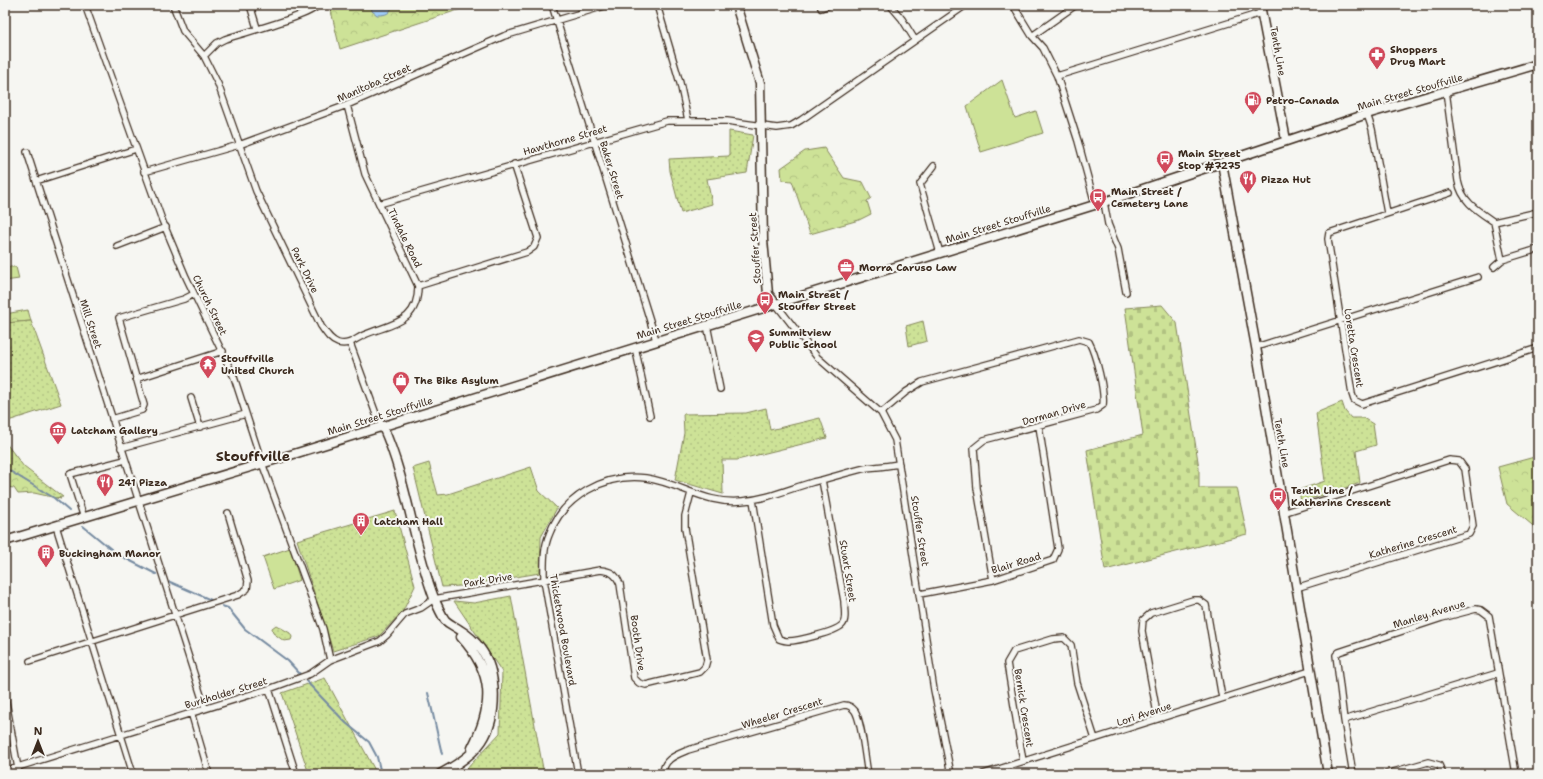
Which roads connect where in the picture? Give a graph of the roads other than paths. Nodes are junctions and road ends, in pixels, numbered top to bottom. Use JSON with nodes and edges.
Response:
{"nodes":[{"id":1,"x":85,"y":5,"type":"edge"},
{"id":2,"x":173,"y":5,"type":"edge"},
{"id":3,"x":250,"y":5,"type":"edge"},
{"id":4,"x":318,"y":5,"type":"edge"},
{"id":5,"x":552,"y":5,"type":"edge"},
{"id":6,"x":608,"y":5,"type":"edge"},
{"id":7,"x":657,"y":5,"type":"edge"},
{"id":8,"x":736,"y":5,"type":"edge"},
{"id":9,"x":829,"y":5,"type":"edge"},
{"id":10,"x":890,"y":5,"type":"edge"},
{"id":11,"x":966,"y":5,"type":"edge"},
{"id":12,"x":1013,"y":5,"type":"edge"},
{"id":13,"x":1076,"y":5,"type":"edge"},
{"id":14,"x":821,"y":8,"type":"dead end"},
{"id":15,"x":1261,"y":9,"type":"edge"},
{"id":16,"x":556,"y":21,"type":"junction"},
{"id":17,"x":257,"y":28,"type":"junction"},
{"id":18,"x":1032,"y":36,"type":"junction"},
{"id":19,"x":915,"y":40,"type":"junction"},
{"id":20,"x":204,"y":56,"type":"junction"},
{"id":21,"x":1538,"y":64,"type":"edge"},
{"id":22,"x":1057,"y":76,"type":"junction"},
{"id":23,"x":1446,"y":91,"type":"junction"},
{"id":24,"x":347,"y":105,"type":"junction"},
{"id":25,"x":1367,"y":114,"type":"junction"},
{"id":26,"x":688,"y":120,"type":"junction"},
{"id":27,"x":760,"y":126,"type":"junction"},
{"id":28,"x":1286,"y":140,"type":"junction"},
{"id":29,"x":594,"y":141,"type":"junction"},
{"id":30,"x":239,"y":145,"type":"junction"},
{"id":31,"x":136,"y":149,"type":"junction"},
{"id":32,"x":27,"y":152,"type":"dead end"},
{"id":33,"x":1222,"y":163,"type":"junction"},
{"id":34,"x":514,"y":164,"type":"junction"},
{"id":35,"x":934,"y":166,"type":"dead end"},
{"id":36,"x":144,"y":172,"type":"junction"},
{"id":37,"x":36,"y":182,"type":"junction"},
{"id":38,"x":1450,"y":193,"type":"dead end"},
{"id":39,"x":1104,"y":202,"type":"junction"},
{"id":40,"x":379,"y":204,"type":"junction"},
{"id":41,"x":1095,"y":204,"type":"junction"},
{"id":42,"x":1538,"y":212,"type":"edge"},
{"id":43,"x":1388,"y":213,"type":"junction"},
{"id":44,"x":1494,"y":222,"type":"junction"},
{"id":45,"x":166,"y":227,"type":"junction"},
{"id":46,"x":117,"y":246,"type":"dead end"},
{"id":47,"x":1538,"y":249,"type":"edge"},
{"id":48,"x":940,"y":253,"type":"junction"},
{"id":49,"x":1502,"y":260,"type":"junction"},
{"id":50,"x":1494,"y":267,"type":"dead end"},
{"id":51,"x":1478,"y":277,"type":"dead end"},
{"id":52,"x":418,"y":286,"type":"junction"},
{"id":53,"x":1126,"y":292,"type":"dead end"},
{"id":54,"x":194,"y":294,"type":"junction"},
{"id":55,"x":775,"y":303,"type":"junction"},
{"id":56,"x":1340,"y":320,"type":"junction"},
{"id":57,"x":706,"y":325,"type":"junction"},
{"id":58,"x":656,"y":340,"type":"junction"},
{"id":59,"x":350,"y":343,"type":"junction"},
{"id":60,"x":635,"y":347,"type":"junction"},
{"id":61,"x":1256,"y":347,"type":"junction"},
{"id":62,"x":1538,"y":348,"type":"edge"},
{"id":63,"x":223,"y":351,"type":"junction"},
{"id":64,"x":136,"y":379,"type":"junction"},
{"id":65,"x":720,"y":389,"type":"dead end"},
{"id":66,"x":191,"y":398,"type":"dead end"},
{"id":67,"x":881,"y":413,"type":"junction"},
{"id":68,"x":246,"y":414,"type":"junction"},
{"id":69,"x":650,"y":416,"type":"dead end"},
{"id":70,"x":112,"y":419,"type":"junction"},
{"id":71,"x":383,"y":426,"type":"junction"},
{"id":72,"x":1039,"y":426,"type":"junction"},
{"id":73,"x":200,"y":427,"type":"junction"},
{"id":74,"x":121,"y":448,"type":"junction"},
{"id":75,"x":125,"y":460,"type":"junction"},
{"id":76,"x":262,"y":463,"type":"junction"},
{"id":77,"x":899,"y":464,"type":"junction"},
{"id":78,"x":822,"y":480,"type":"junction"},
{"id":79,"x":691,"y":493,"type":"junction"},
{"id":80,"x":753,"y":500,"type":"junction"},
{"id":81,"x":138,"y":501,"type":"junction"},
{"id":82,"x":228,"y":513,"type":"dead end"},
{"id":83,"x":1283,"y":513,"type":"junction"},
{"id":84,"x":84,"y":518,"type":"junction"},
{"id":85,"x":56,"y":526,"type":"junction"},
{"id":86,"x":5,"y":541,"type":"edge"},
{"id":87,"x":544,"y":580,"type":"junction"},
{"id":88,"x":993,"y":580,"type":"junction"},
{"id":89,"x":1296,"y":588,"type":"junction"},
{"id":90,"x":920,"y":594,"type":"junction"},
{"id":91,"x":434,"y":599,"type":"junction"},
{"id":92,"x":175,"y":616,"type":"junction"},
{"id":93,"x":92,"y":642,"type":"junction"},
{"id":94,"x":330,"y":660,"type":"junction"},
{"id":95,"x":30,"y":661,"type":"dead end"},
{"id":96,"x":1310,"y":671,"type":"junction"},
{"id":97,"x":1498,"y":674,"type":"junction"},
{"id":98,"x":269,"y":689,"type":"junction"},
{"id":99,"x":5,"y":696,"type":"edge"},
{"id":100,"x":1222,"y":698,"type":"junction"},
{"id":101,"x":205,"y":708,"type":"junction"},
{"id":102,"x":191,"y":712,"type":"junction"},
{"id":103,"x":1158,"y":719,"type":"junction"},
{"id":104,"x":1344,"y":720,"type":"junction"},
{"id":105,"x":120,"y":734,"type":"junction"},
{"id":106,"x":1095,"y":739,"type":"junction"},
{"id":107,"x":1023,"y":761,"type":"junction"},
{"id":108,"x":18,"y":767,"type":"junction"},
{"id":109,"x":5,"y":771,"type":"edge"},
{"id":110,"x":19,"y":774,"type":"edge"},
{"id":111,"x":133,"y":774,"type":"edge"},
{"id":112,"x":209,"y":774,"type":"edge"},
{"id":113,"x":296,"y":774,"type":"edge"},
{"id":114,"x":440,"y":774,"type":"edge"},
{"id":115,"x":578,"y":774,"type":"edge"},
{"id":116,"x":663,"y":774,"type":"edge"},
{"id":117,"x":868,"y":774,"type":"edge"},
{"id":118,"x":950,"y":774,"type":"edge"},
{"id":119,"x":983,"y":774,"type":"edge"},
{"id":120,"x":1328,"y":774,"type":"edge"},
{"id":121,"x":1353,"y":774,"type":"edge"},
{"id":122,"x":1386,"y":774,"type":"edge"},
{"id":123,"x":1443,"y":774,"type":"edge"},
{"id":124,"x":1516,"y":774,"type":"edge"}],
"edges":[{"from":1,"to":31,"type":"street","name":"Church Street"},
{"from":2,"to":20,"type":"street","name":"Park Drive"},
{"from":3,"to":17,"type":"street"},
{"from":4,"to":17,"type":"street"},
{"from":5,"to":16,"type":"street","name":"Baker Street"},
{"from":6,"to":16,"type":"street","name":"Manitoba Street"},
{"from":7,"to":26,"type":"street"},
{"from":8,"to":27,"type":"main road","name":"Stouffer Street"},
{"from":9,"to":14,"type":"street"},
{"from":10,"to":19,"type":"street"},
{"from":11,"to":19,"type":"street"},
{"from":12,"to":18,"type":"street"},
{"from":13,"to":18,"type":"street"},
{"from":15,"to":22,"type":"street"},
{"from":15,"to":28,"type":"main road","name":"Tenth Line"},
{"from":16,"to":24,"type":"street","name":"Manitoba Street"},
{"from":16,"to":29,"type":"street","name":"Baker Street"},
{"from":17,"to":20,"type":"street"},
{"from":18,"to":22,"type":"street"},
{"from":19,"to":27,"type":"street"},
{"from":20,"to":30,"type":"street","name":"Park Drive"},
{"from":21,"to":23,"type":"main road","name":"Main Street Stouffville"},
{"from":22,"to":41,"type":"street"},
{"from":23,"to":25,"type":"main road","name":"Main Street Stouffville"},
{"from":23,"to":44,"type":"street"},
{"from":24,"to":30,"type":"street","name":"Manitoba Street"},
{"from":24,"to":40,"type":"street","name":"Tindale Road"},
{"from":25,"to":28,"type":"main road","name":"Main Street Stouffville"},
{"from":25,"to":43,"type":"street"},
{"from":26,"to":27,"type":"street","name":"Hawthorne Street"},
{"from":26,"to":29,"type":"street","name":"Hawthorne Street"},
{"from":27,"to":55,"type":"main road","name":"Stouffer Street"},
{"from":28,"to":33,"type":"main road","name":"Main Street Stouffville"},
{"from":29,"to":34,"type":"street","name":"Hawthorne Street"},
{"from":29,"to":58,"type":"street","name":"Baker Street"},
{"from":30,"to":36,"type":"street","name":"Manitoba Street"},
{"from":30,"to":59,"type":"street","name":"Park Drive"},
{"from":31,"to":36,"type":"street","name":"Church Street"},
{"from":31,"to":37,"type":"street"},
{"from":32,"to":37,"type":"street","name":"Mill Street"},
{"from":33,"to":39,"type":"main road","name":"Main Street Stouffville"},
{"from":33,"to":61,"type":"main road","name":"Tenth Line"},
{"from":34,"to":40,"type":"street","name":"Hawthorne Street"},
{"from":34,"to":52,"type":"street"},
{"from":35,"to":48,"type":"street"},
{"from":36,"to":45,"type":"street","name":"Church Street"},
{"from":37,"to":70,"type":"street","name":"Mill Street"},
{"from":38,"to":43,"type":"street","name":"Loretta Crescent"},
{"from":39,"to":41,"type":"main road","name":"Main Street Stouffville"},
{"from":39,"to":53,"type":"street"},
{"from":40,"to":52,"type":"street","name":"Tindale Road"},
{"from":41,"to":48,"type":"main road","name":"Main Street Stouffville"},
{"from":42,"to":44,"type":"street"},
{"from":43,"to":56,"type":"street","name":"Loretta Crescent"},
{"from":44,"to":49,"type":"street"},
{"from":45,"to":46,"type":"street"},
{"from":45,"to":54,"type":"street","name":"Church Street"},
{"from":47,"to":49,"type":"street"},
{"from":48,"to":55,"type":"main road","name":"Main Street Stouffville"},
{"from":49,"to":50,"type":"street"},
{"from":51,"to":56,"type":"street"},
{"from":52,"to":59,"type":"street"},
{"from":54,"to":63,"type":"street","name":"Church Street"},
{"from":54,"to":64,"type":"street"},
{"from":55,"to":57,"type":"main road","name":"Main Street Stouffville"},
{"from":55,"to":67,"type":"street","name":"Stouffer Street"},
{"from":56,"to":61,"type":"street"},
{"from":56,"to":62,"type":"street","name":"Loretta Crescent"},
{"from":57,"to":58,"type":"main road","name":"Main Street Stouffville"},
{"from":57,"to":65,"type":"street"},
{"from":58,"to":60,"type":"main road","name":"Main Street Stouffville"},
{"from":59,"to":71,"type":"street"},
{"from":60,"to":69,"type":"street"},
{"from":60,"to":71,"type":"main road","name":"Main Street Stouffville"},
{"from":61,"to":83,"type":"main road","name":"Tenth Line"},
{"from":63,"to":64,"type":"street"},
{"from":63,"to":68,"type":"street","name":"Church Street"},
{"from":64,"to":70,"type":"street"},
{"from":66,"to":73,"type":"street"},
{"from":67,"to":72,"type":"street","name":"Dorman Drive"},
{"from":67,"to":77,"type":"street","name":"Stouffer Street"},
{"from":68,"to":73,"type":"street"},
{"from":68,"to":76,"type":"street","name":"Church Street"},
{"from":70,"to":74,"type":"street","name":"Mill Street"},
{"from":71,"to":76,"type":"main road","name":"Main Street Stouffville"},
{"from":71,"to":91,"type":"main road"},
{"from":72,"to":88,"type":"street","name":"Blair Road"},
{"from":72,"to":88,"type":"street","name":"Dorman Drive"},
{"from":73,"to":74,"type":"street"},
{"from":74,"to":75,"type":"street","name":"Mill Street"},
{"from":75,"to":81,"type":"street","name":"Mill Street"},
{"from":75,"to":84,"type":"street"},
{"from":76,"to":81,"type":"main road","name":"Main Street Stouffville"},
{"from":76,"to":94,"type":"street","name":"Church Street"},
{"from":77,"to":78,"type":"street","name":"Thicketwood Boulevard"},
{"from":77,"to":90,"type":"street","name":"Stouffer Street"},
{"from":78,"to":80,"type":"street","name":"Thicketwood Boulevard"},
{"from":78,"to":80,"type":"street","name":"Stuart Street"},
{"from":79,"to":80,"type":"street","name":"Thicketwood Boulevard"},
{"from":79,"to":87,"type":"street","name":"Thicketwood Boulevard"},
{"from":79,"to":87,"type":"street","name":"Booth Drive"},
{"from":81,"to":84,"type":"main road","name":"Main Street Stouffville"},
{"from":81,"to":92,"type":"street","name":"Mill Street"},
{"from":82,"to":92,"type":"street"},
{"from":83,"to":89,"type":"main road","name":"Tenth Line"},
{"from":83,"to":89,"type":"street","name":"Katherine Crescent"},
{"from":84,"to":85,"type":"main road","name":"Main Street Stouffville"},
{"from":85,"to":86,"type":"main road","name":"Main Street Stouffville"},
{"from":85,"to":93,"type":"street"},
{"from":87,"to":91,"type":"street","name":"Park Drive"},
{"from":87,"to":115,"type":"street","name":"Thicketwood Boulevard"},
{"from":88,"to":90,"type":"street","name":"Blair Road"},
{"from":89,"to":96,"type":"main road","name":"Tenth Line"},
{"from":90,"to":118,"type":"street","name":"Stouffer Street"},
{"from":91,"to":94,"type":"street","name":"Burkholder Street"},
{"from":91,"to":114,"type":"main road"},
{"from":92,"to":93,"type":"street"},
{"from":92,"to":101,"type":"street","name":"Mill Street"},
{"from":93,"to":95,"type":"street"},
{"from":93,"to":105,"type":"street"},
{"from":94,"to":98,"type":"street","name":"Burkholder Street"},
{"from":96,"to":100,"type":"street","name":"Lori Avenue"},
{"from":96,"to":120,"type":"main road","name":"Tenth Line"},
{"from":97,"to":104,"type":"street"},
{"from":97,"to":104,"type":"street","name":"Manley Avenue"},
{"from":97,"to":124,"type":"street","name":"Manley Avenue"},
{"from":98,"to":101,"type":"street","name":"Burkholder Street"},
{"from":98,"to":113,"type":"street"},
{"from":99,"to":108,"type":"street"},
{"from":100,"to":103,"type":"street","name":"Lori Avenue"},
{"from":100,"to":103,"type":"street"},
{"from":101,"to":102,"type":"street","name":"Burkholder Street"},
{"from":102,"to":105,"type":"street","name":"Burkholder Street"},
{"from":102,"to":112,"type":"street"},
{"from":103,"to":106,"type":"street","name":"Lori Avenue"},
{"from":104,"to":121,"type":"street","name":"Manley Avenue"},
{"from":105,"to":108,"type":"street","name":"Burkholder Street"},
{"from":105,"to":111,"type":"street"},
{"from":106,"to":107,"type":"street","name":"Lori Avenue"},
{"from":106,"to":107,"type":"street","name":"Bernick Crescent"},
{"from":107,"to":119,"type":"street","name":"Lori Avenue"},
{"from":108,"to":109,"type":"street","name":"Burkholder Street"},
{"from":108,"to":110,"type":"street"},
{"from":116,"to":117,"type":"street","name":"Wheeler Crescent"},
{"from":122,"to":123,"type":"street"}]}
